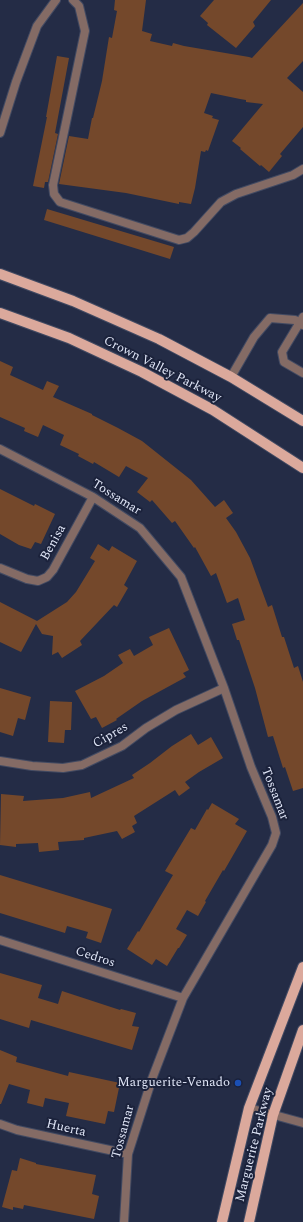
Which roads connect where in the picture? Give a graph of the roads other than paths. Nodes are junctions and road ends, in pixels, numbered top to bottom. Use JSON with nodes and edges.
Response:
{"nodes":[{"id":1,"x":56,"y":0,"type":"edge"},
{"id":2,"x":73,"y":0,"type":"edge"},
{"id":3,"x":0,"y":133,"type":"edge"},
{"id":4,"x":303,"y":169,"type":"edge"},
{"id":5,"x":0,"y":274,"type":"edge"},
{"id":6,"x":0,"y":313,"type":"edge"},
{"id":7,"x":302,"y":322,"type":"edge"},
{"id":8,"x":303,"y":372,"type":"edge"},
{"id":9,"x":231,"y":377,"type":"junction"},
{"id":10,"x":303,"y":421,"type":"edge"},
{"id":11,"x":0,"y":449,"type":"edge"},
{"id":12,"x":303,"y":468,"type":"edge"},
{"id":13,"x":93,"y":497,"type":"junction"},
{"id":14,"x":0,"y":568,"type":"edge"},
{"id":15,"x":224,"y":688,"type":"junction"},
{"id":16,"x":0,"y":760,"type":"edge"},
{"id":17,"x":0,"y":940,"type":"edge"},
{"id":18,"x":303,"y":967,"type":"edge"},
{"id":19,"x":183,"y":998,"type":"junction"},
{"id":20,"x":303,"y":1030,"type":"edge"},
{"id":21,"x":249,"y":1108,"type":"junction"},
{"id":22,"x":274,"y":1115,"type":"junction"},
{"id":23,"x":0,"y":1124,"type":"edge"},
{"id":24,"x":303,"y":1124,"type":"edge"},
{"id":25,"x":128,"y":1154,"type":"junction"},
{"id":26,"x":124,"y":1222,"type":"edge"},
{"id":27,"x":222,"y":1222,"type":"edge"},
{"id":28,"x":249,"y":1222,"type":"edge"}],
"edges":[{"from":1,"to":3,"type":"street"},
{"from":2,"to":4,"type":"street"},
{"from":5,"to":9,"type":"main road","name":"Crown Valley Parkway"},
{"from":6,"to":12,"type":"main road","name":"Crown Valley Parkway"},
{"from":7,"to":8,"type":"street"},
{"from":7,"to":9,"type":"street"},
{"from":9,"to":10,"type":"main road","name":"Crown Valley Parkway"},
{"from":11,"to":13,"type":"street","name":"Tossamar"},
{"from":13,"to":14,"type":"street","name":"Benisa"},
{"from":13,"to":15,"type":"street","name":"Tossamar"},
{"from":15,"to":16,"type":"street","name":"Cipres"},
{"from":15,"to":19,"type":"street","name":"Tossamar"},
{"from":17,"to":19,"type":"street","name":"Cedros"},
{"from":18,"to":21,"type":"main road","name":"Marguerite Parkway"},
{"from":19,"to":25,"type":"street","name":"Tossamar"},
{"from":20,"to":22,"type":"main road","name":"Marguerite Parkway"},
{"from":21,"to":22,"type":"street"},
{"from":21,"to":27,"type":"main road","name":"Marguerite Parkway"},
{"from":22,"to":24,"type":"street"},
{"from":22,"to":28,"type":"main road","name":"Marguerite Parkway"},
{"from":23,"to":25,"type":"street","name":"Huerta"},
{"from":25,"to":26,"type":"street","name":"Tossamar"}]}
